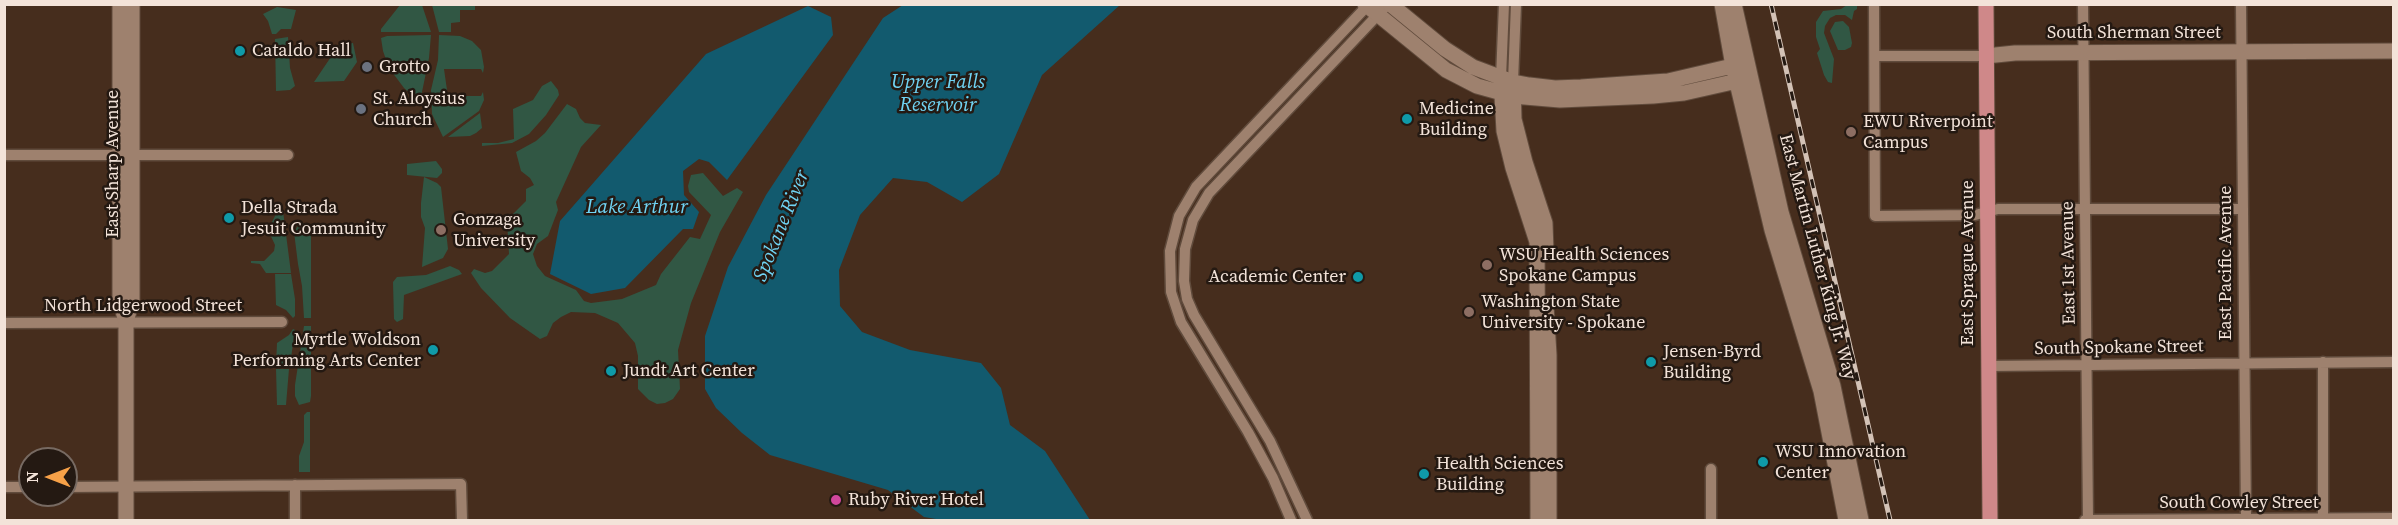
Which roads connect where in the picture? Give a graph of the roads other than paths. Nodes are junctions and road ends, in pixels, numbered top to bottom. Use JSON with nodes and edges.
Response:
{"nodes":[{"id":1,"x":120,"y":4,"type":"edge"},
{"id":2,"x":132,"y":4,"type":"edge"},
{"id":3,"x":1504,"y":4,"type":"edge"},
{"id":4,"x":1516,"y":4,"type":"edge"},
{"id":5,"x":1722,"y":4,"type":"edge"},
{"id":6,"x":1734,"y":4,"type":"edge"},
{"id":7,"x":1874,"y":4,"type":"edge"},
{"id":8,"x":1986,"y":4,"type":"edge"},
{"id":9,"x":2083,"y":4,"type":"edge"},
{"id":10,"x":2241,"y":4,"type":"edge"},
{"id":11,"x":1376,"y":7,"type":"edge"},
{"id":12,"x":2394,"y":51,"type":"edge"},
{"id":13,"x":2241,"y":52,"type":"junction"},
{"id":14,"x":2084,"y":54,"type":"junction"},
{"id":15,"x":1875,"y":56,"type":"junction"},
{"id":16,"x":1986,"y":56,"type":"junction"},
{"id":17,"x":1742,"y":72,"type":"junction"},
{"id":18,"x":1507,"y":87,"type":"junction"},
{"id":19,"x":1287,"y":89,"type":"junction"},
{"id":20,"x":1302,"y":96,"type":"junction"},
{"id":21,"x":4,"y":155,"type":"edge"},
{"id":22,"x":126,"y":155,"type":"junction"},
{"id":23,"x":288,"y":155,"type":"dead end"},
{"id":24,"x":1218,"y":161,"type":"junction"},
{"id":25,"x":1229,"y":171,"type":"junction"},
{"id":26,"x":2085,"y":209,"type":"junction"},
{"id":27,"x":2243,"y":209,"type":"junction"},
{"id":28,"x":1987,"y":212,"type":"junction"},
{"id":29,"x":126,"y":322,"type":"junction"},
{"id":30,"x":282,"y":322,"type":"dead end"},
{"id":31,"x":4,"y":323,"type":"edge"},
{"id":32,"x":2323,"y":362,"type":"junction"},
{"id":33,"x":2394,"y":362,"type":"edge"},
{"id":34,"x":2243,"y":363,"type":"junction"},
{"id":35,"x":2086,"y":365,"type":"junction"},
{"id":36,"x":1988,"y":366,"type":"junction"},
{"id":37,"x":1247,"y":403,"type":"junction"},
{"id":38,"x":1235,"y":410,"type":"junction"},
{"id":39,"x":1710,"y":469,"type":"dead end"},
{"id":40,"x":295,"y":485,"type":"junction"},
{"id":41,"x":126,"y":486,"type":"junction"},
{"id":42,"x":78,"y":487,"type":"edge"},
{"id":43,"x":1301,"y":504,"type":"junction"},
{"id":44,"x":1290,"y":516,"type":"edge"},
{"id":45,"x":2394,"y":518,"type":"edge"},
{"id":46,"x":126,"y":520,"type":"edge"},
{"id":47,"x":295,"y":520,"type":"edge"},
{"id":48,"x":462,"y":520,"type":"edge"},
{"id":49,"x":1307,"y":520,"type":"edge"},
{"id":50,"x":1538,"y":520,"type":"edge"},
{"id":51,"x":1549,"y":520,"type":"edge"},
{"id":52,"x":1711,"y":520,"type":"edge"},
{"id":53,"x":1846,"y":520,"type":"edge"},
{"id":54,"x":1860,"y":520,"type":"edge"},
{"id":55,"x":1990,"y":520,"type":"edge"},
{"id":56,"x":2086,"y":520,"type":"edge"},
{"id":57,"x":2246,"y":520,"type":"edge"},
{"id":58,"x":2323,"y":520,"type":"edge"}],
"edges":[{"from":1,"to":22,"type":"street","name":"East Sharp Avenue"},
{"from":2,"to":22,"type":"street","name":"East Sharp Avenue"},
{"from":3,"to":18,"type":"street"},
{"from":4,"to":18,"type":"street"},
{"from":5,"to":17,"type":"street","name":"East Martin Luther King Jr. Way"},
{"from":6,"to":17,"type":"street","name":"East Martin Luther King Jr. Way"},
{"from":7,"to":15,"type":"street"},
{"from":8,"to":16,"type":"main road","name":"East Sprague Avenue"},
{"from":9,"to":14,"type":"street","name":"East 1st Avenue"},
{"from":10,"to":13,"type":"street","name":"East Pacific Avenue"},
{"from":11,"to":18,"type":"street"},
{"from":11,"to":19,"type":"street"},
{"from":11,"to":20,"type":"street"},
{"from":12,"to":13,"type":"street","name":"South Sherman Street"},
{"from":13,"to":14,"type":"street","name":"South Sherman Street"},
{"from":13,"to":27,"type":"street","name":"East Pacific Avenue"},
{"from":14,"to":16,"type":"street","name":"South Sherman Street"},
{"from":14,"to":26,"type":"street","name":"East 1st Avenue"},
{"from":15,"to":16,"type":"street","name":"South Sherman Street"},
{"from":15,"to":28,"type":"street"},
{"from":16,"to":28,"type":"main road","name":"East Sprague Avenue"},
{"from":17,"to":18,"type":"street"},
{"from":17,"to":53,"type":"street","name":"East Martin Luther King Jr. Way"},
{"from":17,"to":54,"type":"street","name":"East Martin Luther King Jr. Way"},
{"from":18,"to":50,"type":"street"},
{"from":18,"to":51,"type":"street"},
{"from":19,"to":20,"type":"street"},
{"from":19,"to":24,"type":"street"},
{"from":20,"to":25,"type":"street"},
{"from":21,"to":22,"type":"street"},
{"from":22,"to":23,"type":"street"},
{"from":22,"to":29,"type":"street","name":"East Sharp Avenue"},
{"from":24,"to":25,"type":"street"},
{"from":24,"to":38,"type":"street"},
{"from":25,"to":37,"type":"street"},
{"from":26,"to":27,"type":"street"},
{"from":26,"to":28,"type":"street"},
{"from":26,"to":35,"type":"street","name":"East 1st Avenue"},
{"from":27,"to":34,"type":"street","name":"East Pacific Avenue"},
{"from":28,"to":36,"type":"main road","name":"East Sprague Avenue"},
{"from":29,"to":30,"type":"street","name":"North Lidgerwood Street"},
{"from":29,"to":31,"type":"street","name":"North Lidgerwood Street"},
{"from":29,"to":41,"type":"street","name":"East Sharp Avenue"},
{"from":32,"to":33,"type":"street","name":"South Spokane Street"},
{"from":32,"to":34,"type":"street","name":"South Spokane Street"},
{"from":32,"to":58,"type":"street"},
{"from":34,"to":35,"type":"street","name":"South Spokane Street"},
{"from":34,"to":57,"type":"street","name":"East Pacific Avenue"},
{"from":35,"to":36,"type":"street","name":"South Spokane Street"},
{"from":35,"to":56,"type":"street","name":"East 1st Avenue"},
{"from":36,"to":55,"type":"main road","name":"East Sprague Avenue"},
{"from":37,"to":38,"type":"street"},
{"from":37,"to":43,"type":"street"},
{"from":38,"to":44,"type":"street"},
{"from":39,"to":52,"type":"street"},
{"from":40,"to":41,"type":"street"},
{"from":40,"to":47,"type":"street"},
{"from":40,"to":48,"type":"street"},
{"from":41,"to":42,"type":"street"},
{"from":41,"to":46,"type":"street","name":"East Sharp Avenue"},
{"from":43,"to":44,"type":"street"},
{"from":43,"to":49,"type":"street"},
{"from":45,"to":58,"type":"street","name":"South Cowley Street"},
{"from":56,"to":57,"type":"street","name":"South Cowley Street"},
{"from":57,"to":58,"type":"street","name":"South Cowley Street"}]}
